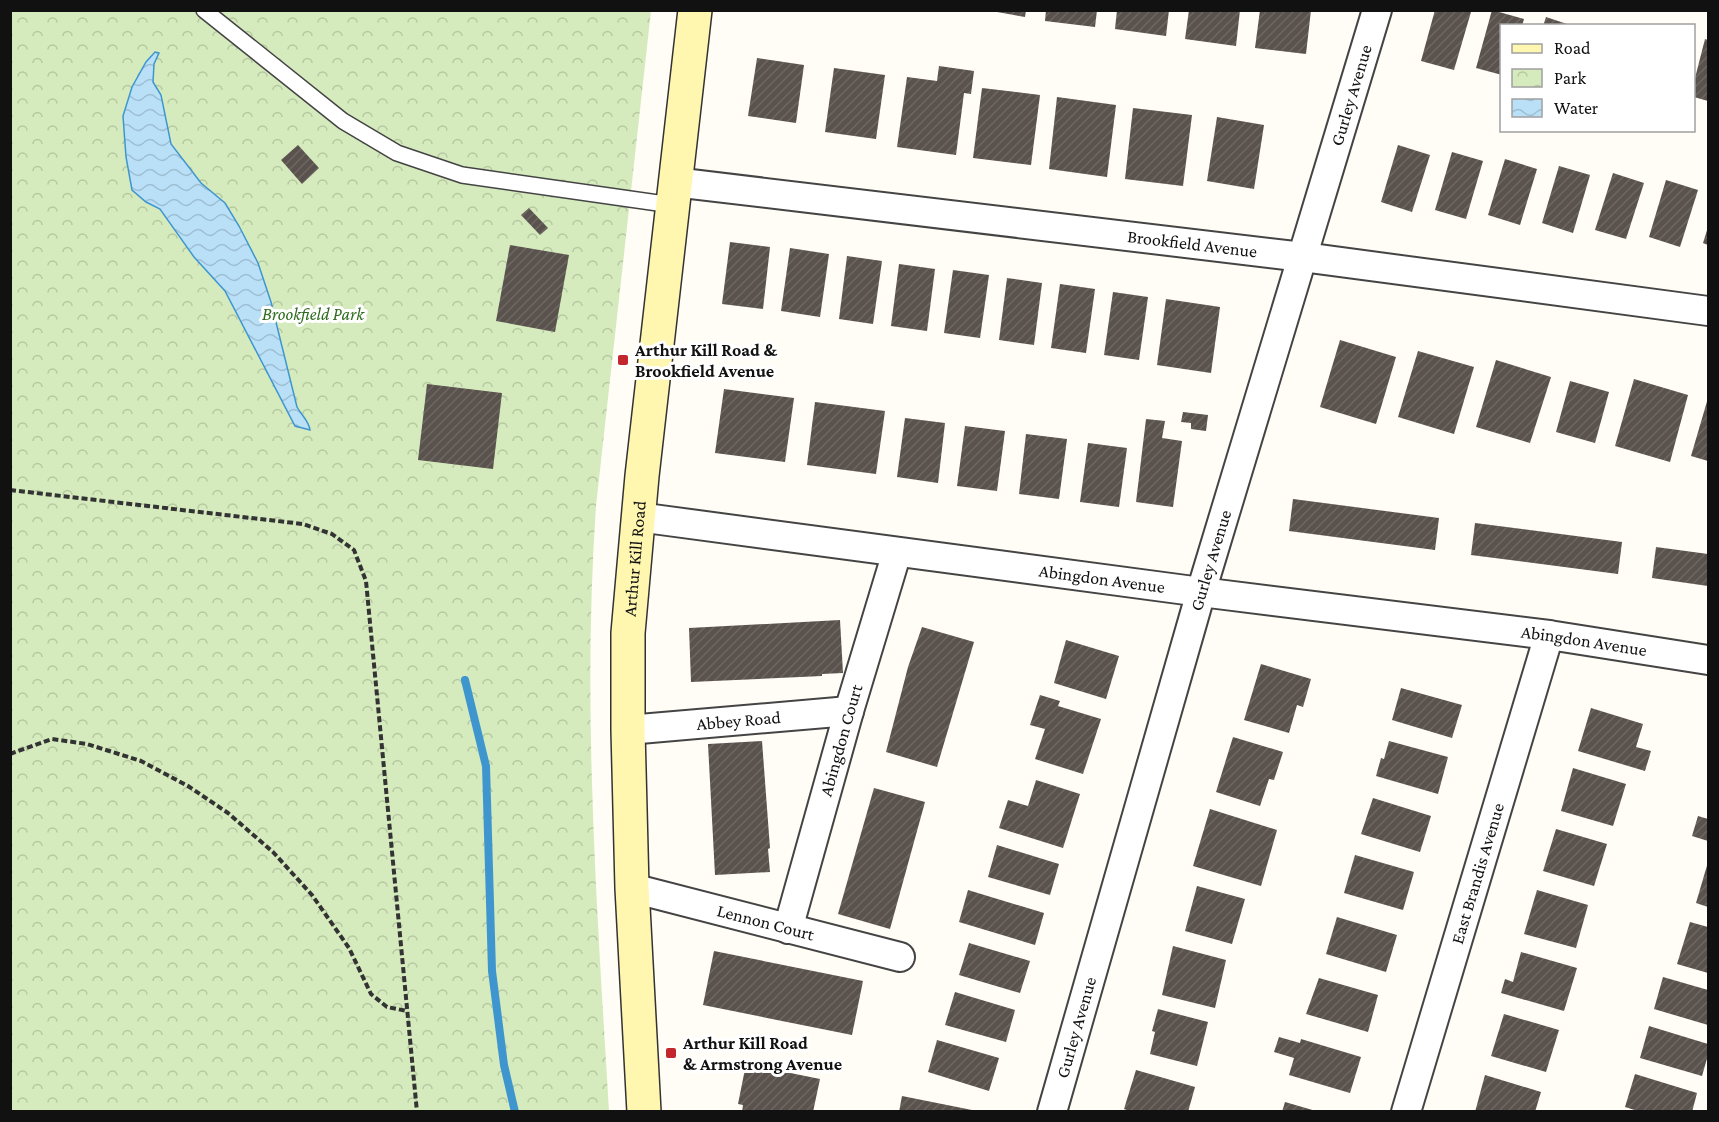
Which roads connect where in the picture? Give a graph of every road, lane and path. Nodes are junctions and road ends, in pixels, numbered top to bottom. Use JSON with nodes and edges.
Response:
{"nodes":[{"id":1,"x":204,"y":10,"type":"edge"},
{"id":2,"x":695,"y":10,"type":"edge"},
{"id":3,"x":1377,"y":10,"type":"edge"},
{"id":4,"x":673,"y":194,"type":"junction"},
{"id":5,"x":1303,"y":257,"type":"junction"},
{"id":6,"x":1708,"y":311,"type":"edge"},
{"id":7,"x":10,"y":490,"type":"edge"},
{"id":8,"x":638,"y":517,"type":"junction"},
{"id":9,"x":897,"y":552,"type":"junction"},
{"id":10,"x":1201,"y":592,"type":"junction"},
{"id":11,"x":1549,"y":635,"type":"junction"},
{"id":12,"x":1708,"y":660,"type":"edge"},
{"id":13,"x":849,"y":711,"type":"junction"},
{"id":14,"x":628,"y":730,"type":"junction"},
{"id":15,"x":10,"y":754,"type":"edge"},
{"id":16,"x":632,"y":888,"type":"junction"},
{"id":17,"x":788,"y":929,"type":"junction"},
{"id":18,"x":900,"y":957,"type":"dead end"},
{"id":19,"x":407,"y":1011,"type":"junction"},
{"id":20,"x":417,"y":1112,"type":"edge"},
{"id":21,"x":644,"y":1112,"type":"edge"},
{"id":22,"x":1052,"y":1112,"type":"edge"},
{"id":23,"x":1406,"y":1112,"type":"edge"}],
"edges":[{"from":1,"to":4,"type":"lane"},
{"from":2,"to":4,"type":"street","name":"Arthur Kill Road"},
{"from":3,"to":5,"type":"street","name":"Gurley Avenue"},
{"from":4,"to":5,"type":"street","name":"Brookfield Avenue"},
{"from":4,"to":8,"type":"street","name":"Arthur Kill Road"},
{"from":5,"to":6,"type":"street","name":"Brookfield Avenue"},
{"from":5,"to":10,"type":"street","name":"Gurley Avenue"},
{"from":7,"to":19,"type":"path"},
{"from":8,"to":9,"type":"street","name":"Abingdon Avenue"},
{"from":8,"to":14,"type":"street","name":"Arthur Kill Road"},
{"from":9,"to":10,"type":"street","name":"Abingdon Avenue"},
{"from":9,"to":13,"type":"street","name":"Abingdon Court"},
{"from":10,"to":11,"type":"street","name":"Abingdon Avenue"},
{"from":10,"to":22,"type":"street","name":"Gurley Avenue"},
{"from":11,"to":12,"type":"street","name":"Abingdon Avenue"},
{"from":11,"to":23,"type":"street","name":"East Brandis Avenue"},
{"from":13,"to":14,"type":"street","name":"Abbey Road"},
{"from":13,"to":17,"type":"street","name":"Abingdon Court"},
{"from":14,"to":16,"type":"street","name":"Arthur Kill Road"},
{"from":15,"to":19,"type":"path"},
{"from":16,"to":17,"type":"street","name":"Lennon Court"},
{"from":16,"to":21,"type":"street","name":"Arthur Kill Road"},
{"from":17,"to":18,"type":"street","name":"Lennon Court"},
{"from":19,"to":20,"type":"path"}]}
